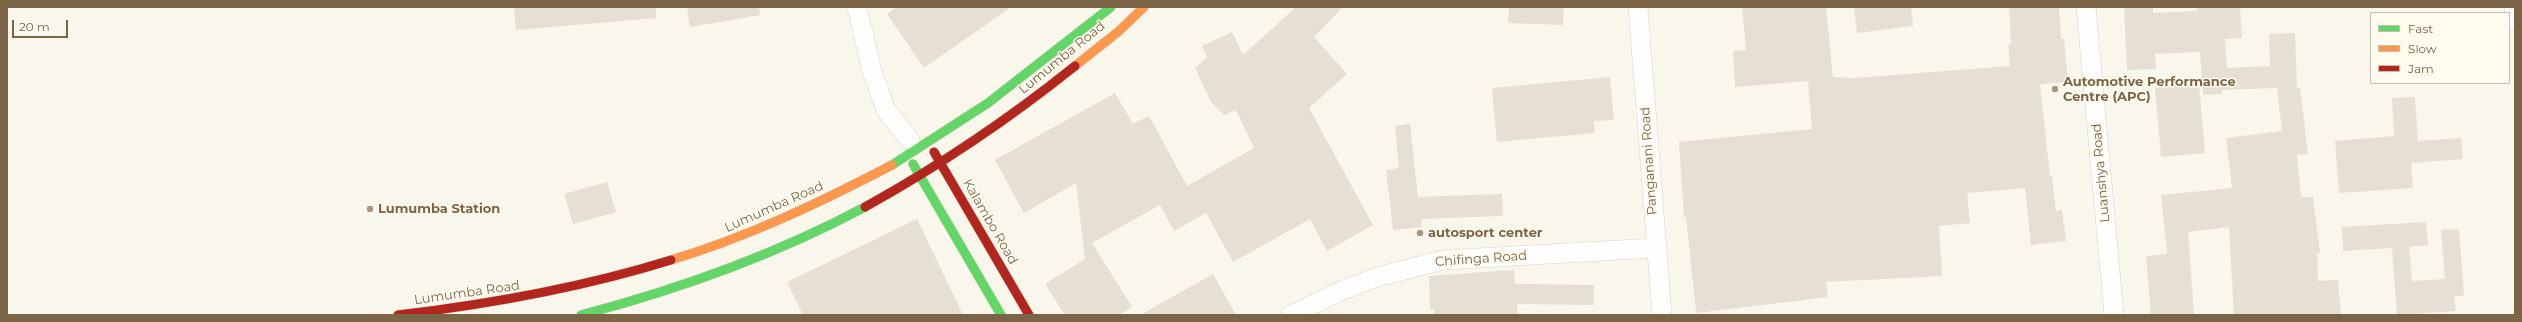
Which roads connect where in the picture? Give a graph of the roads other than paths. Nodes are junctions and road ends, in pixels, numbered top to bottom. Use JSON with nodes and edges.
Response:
{"nodes":[{"id":1,"x":857,"y":7,"type":"edge"},
{"id":2,"x":1111,"y":7,"type":"edge"},
{"id":3,"x":1144,"y":7,"type":"edge"},
{"id":4,"x":1638,"y":7,"type":"edge"},
{"id":5,"x":2086,"y":7,"type":"edge"},
{"id":6,"x":2514,"y":7,"type":"edge"},
{"id":7,"x":2515,"y":21,"type":"edge"},
{"id":8,"x":928,"y":143,"type":"junction"},
{"id":9,"x":909,"y":148,"type":"junction"},
{"id":10,"x":941,"y":164,"type":"junction"},
{"id":11,"x":921,"y":177,"type":"junction"},
{"id":12,"x":1656,"y":248,"type":"junction"},
{"id":13,"x":398,"y":315,"type":"edge"},
{"id":14,"x":581,"y":315,"type":"edge"},
{"id":15,"x":1000,"y":315,"type":"edge"},
{"id":16,"x":1028,"y":315,"type":"edge"},
{"id":17,"x":1292,"y":315,"type":"edge"},
{"id":18,"x":1662,"y":315,"type":"edge"},
{"id":19,"x":2114,"y":315,"type":"edge"}],
"edges":[{"from":1,"to":9,"type":"street"},
{"from":2,"to":8,"type":"main road","name":"Lumumba Road"},
{"from":3,"to":10,"type":"main road","name":"Lumumba Road"},
{"from":4,"to":12,"type":"street","name":"Panganani Road"},
{"from":5,"to":19,"type":"street","name":"Luanshya Road"},
{"from":6,"to":7,"type":"street"},
{"from":8,"to":9,"type":"street"},
{"from":8,"to":10,"type":"main road","name":"Kalambo Road"},
{"from":9,"to":11,"type":"main road"},
{"from":9,"to":13,"type":"main road","name":"Lumumba Road"},
{"from":10,"to":11,"type":"main road","name":"Lumumba Road"},
{"from":10,"to":16,"type":"main road","name":"Kalambo Road"},
{"from":11,"to":14,"type":"main road","name":"Lumumba Road"},
{"from":11,"to":15,"type":"main road"},
{"from":12,"to":17,"type":"street","name":"Chifinga Road"},
{"from":12,"to":18,"type":"street","name":"Panganani Road"}]}
